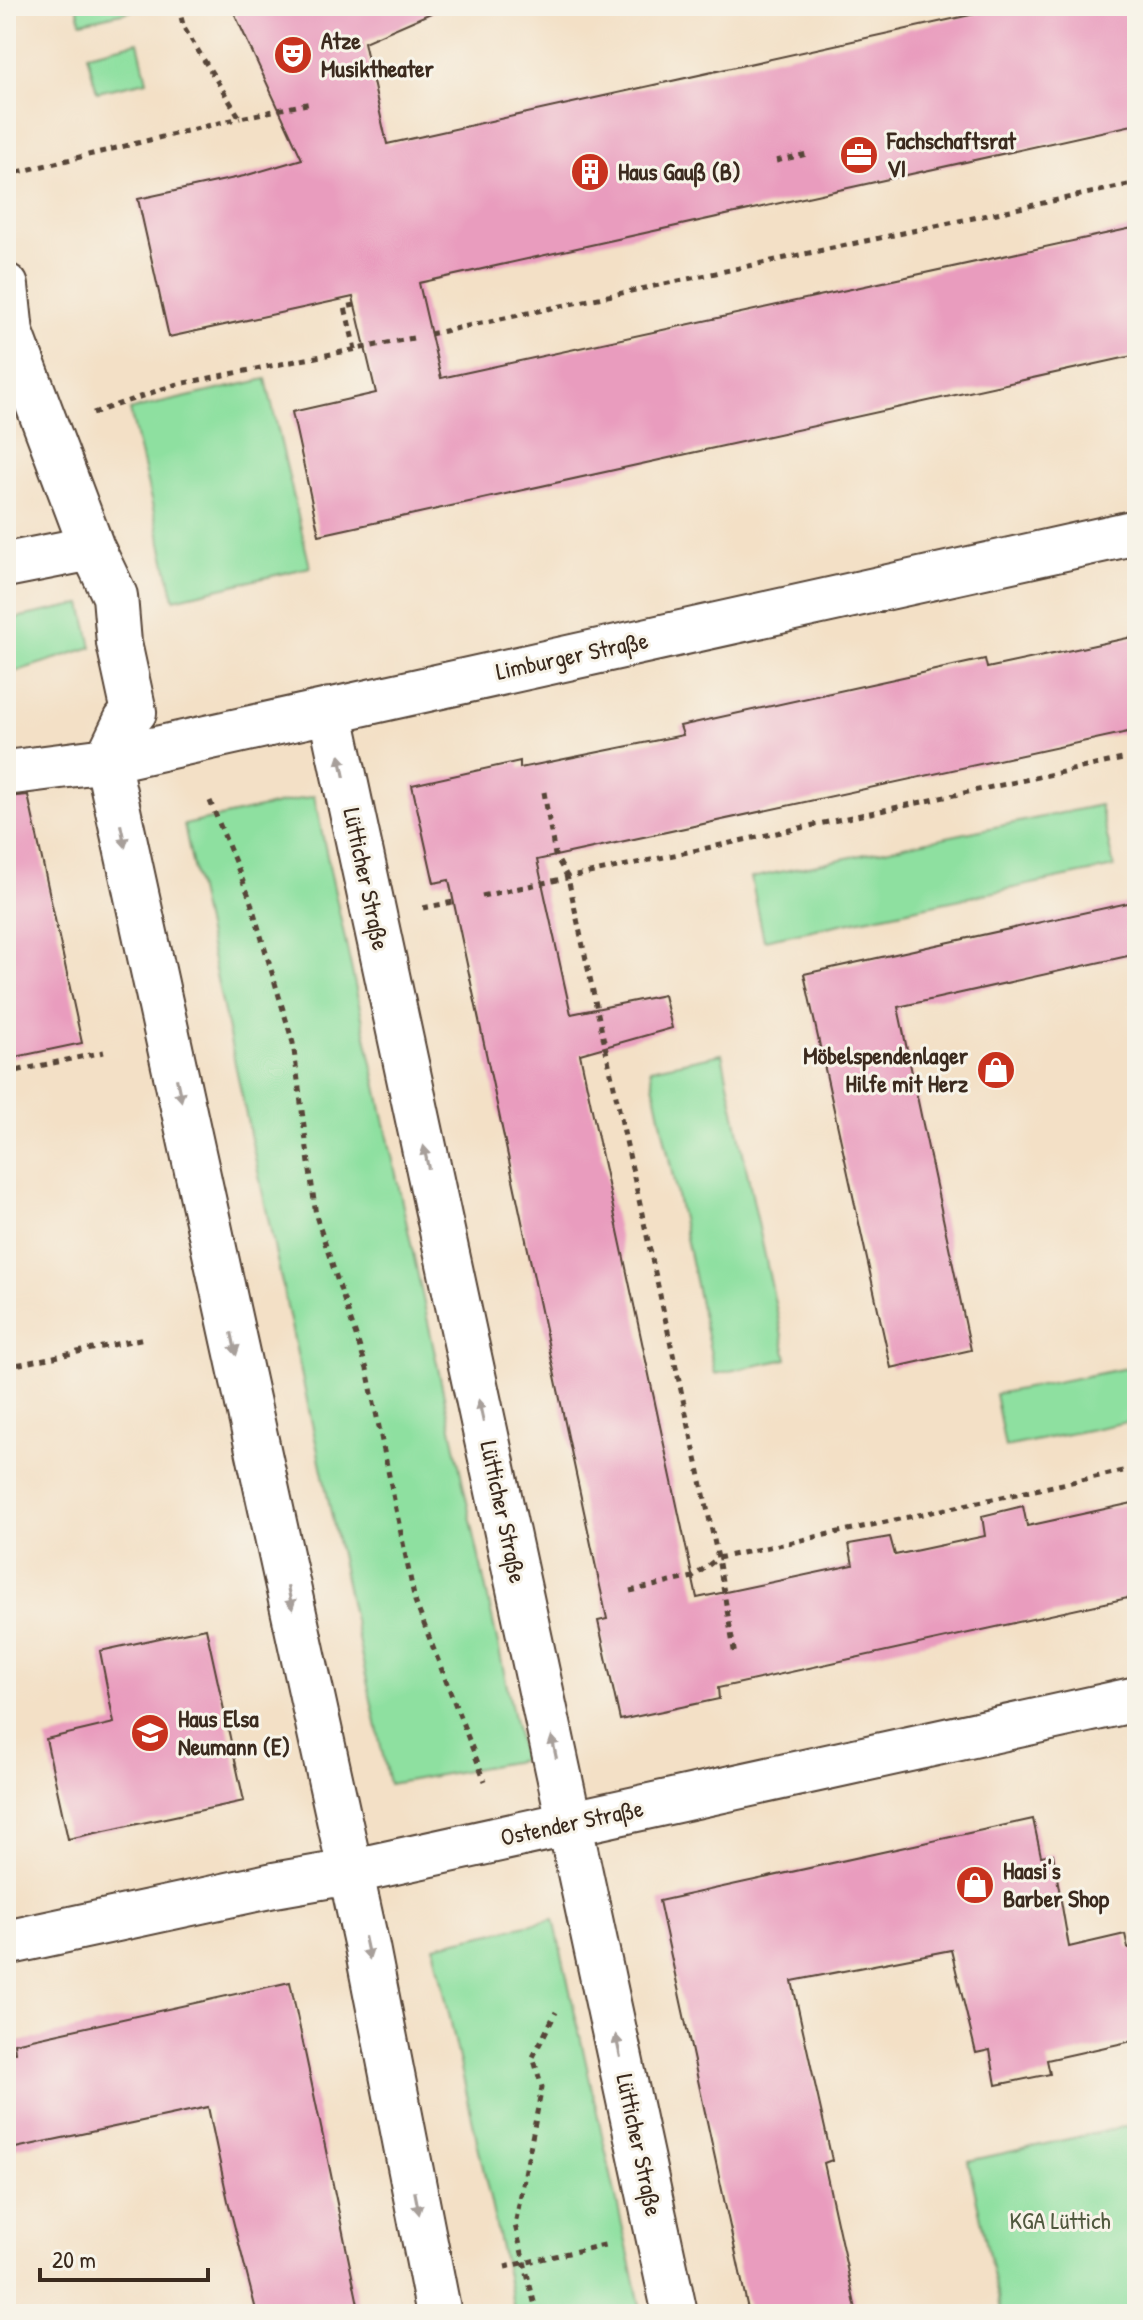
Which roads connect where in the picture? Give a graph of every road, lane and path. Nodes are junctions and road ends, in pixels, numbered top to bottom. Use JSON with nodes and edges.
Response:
{"nodes":[{"id":1,"x":178,"y":6,"type":"edge"},
{"id":2,"x":311,"y":103,"type":"dead end"},
{"id":3,"x":240,"y":118,"type":"junction"},
{"id":4,"x":807,"y":154,"type":"joint"},
{"id":5,"x":6,"y":175,"type":"edge"},
{"id":6,"x":1137,"y":183,"type":"edge"},
{"id":7,"x":6,"y":286,"type":"edge"},
{"id":8,"x":355,"y":305,"type":"dead end"},
{"id":9,"x":430,"y":334,"type":"dead end"},
{"id":10,"x":413,"y":338,"type":"dead end"},
{"id":11,"x":355,"y":349,"type":"junction"},
{"id":12,"x":47,"y":428,"type":"junction"},
{"id":13,"x":1137,"y":532,"type":"edge"},
{"id":14,"x":92,"y":548,"type":"junction"},
{"id":15,"x":6,"y":565,"type":"edge"},
{"id":16,"x":330,"y":710,"type":"junction"},
{"id":17,"x":1137,"y":756,"type":"edge"},
{"id":18,"x":107,"y":760,"type":"junction"},
{"id":19,"x":6,"y":773,"type":"edge"},
{"id":20,"x":544,"y":792,"type":"dead end"},
{"id":21,"x":210,"y":801,"type":"dead end"},
{"id":22,"x":568,"y":878,"type":"junction"},
{"id":23,"x":482,"y":896,"type":"dead end"},
{"id":24,"x":453,"y":902,"type":"dead end"},
{"id":25,"x":419,"y":909,"type":"dead end"},
{"id":26,"x":104,"y":1052,"type":"dead end"},
{"id":27,"x":6,"y":1073,"type":"edge"},
{"id":28,"x":145,"y":1338,"type":"dead end"},
{"id":29,"x":6,"y":1367,"type":"edge"},
{"id":30,"x":1137,"y":1468,"type":"edge"},
{"id":31,"x":718,"y":1558,"type":"junction"},
{"id":32,"x":630,"y":1591,"type":"dead end"},
{"id":33,"x":735,"y":1656,"type":"dead end"},
{"id":34,"x":1137,"y":1699,"type":"edge"},
{"id":35,"x":485,"y":1781,"type":"dead end"},
{"id":36,"x":570,"y":1824,"type":"junction"},
{"id":37,"x":349,"y":1872,"type":"junction"},
{"id":38,"x":6,"y":1943,"type":"edge"},
{"id":39,"x":562,"y":2000,"type":"dead end"},
{"id":40,"x":611,"y":2243,"type":"dead end"},
{"id":41,"x":526,"y":2262,"type":"junction"},
{"id":42,"x":505,"y":2267,"type":"dead end"},
{"id":43,"x":439,"y":2314,"type":"edge"},
{"id":44,"x":537,"y":2314,"type":"edge"},
{"id":45,"x":675,"y":2314,"type":"edge"}],
"edges":[{"from":1,"to":3,"type":"path"},
{"from":2,"to":3,"type":"path"},
{"from":3,"to":5,"type":"path"},
{"from":4,"to":4,"type":"path"},
{"from":6,"to":9,"type":"path"},
{"from":7,"to":12,"type":"street"},
{"from":8,"to":11,"type":"path"},
{"from":10,"to":11,"type":"path"},
{"from":11,"to":12,"type":"path"},
{"from":12,"to":14,"type":"street"},
{"from":13,"to":16,"type":"street","name":"Limburger Straße"},
{"from":14,"to":15,"type":"street"},
{"from":14,"to":18,"type":"street"},
{"from":16,"to":18,"type":"street","name":"Limburger Straße"},
{"from":36,"to":16,"type":"street","name":"Lütticher Straße","one_way":true},
{"from":17,"to":22,"type":"path"},
{"from":18,"to":19,"type":"street","name":"Limburger Straße"},
{"from":18,"to":37,"type":"street","one_way":true},
{"from":20,"to":22,"type":"path"},
{"from":21,"to":35,"type":"path"},
{"from":22,"to":23,"type":"path"},
{"from":22,"to":31,"type":"path"},
{"from":24,"to":25,"type":"path"},
{"from":26,"to":27,"type":"path"},
{"from":28,"to":29,"type":"path"},
{"from":30,"to":31,"type":"path"},
{"from":31,"to":32,"type":"path"},
{"from":31,"to":33,"type":"path"},
{"from":34,"to":36,"type":"street","name":"Ostender Straße"},
{"from":36,"to":37,"type":"street","name":"Ostender Straße"},
{"from":45,"to":36,"type":"street","name":"Lütticher Straße","one_way":true},
{"from":37,"to":38,"type":"street","name":"Ostender Straße"},
{"from":37,"to":43,"type":"street","one_way":true},
{"from":39,"to":41,"type":"path"},
{"from":40,"to":41,"type":"path"},
{"from":41,"to":42,"type":"path"},
{"from":41,"to":44,"type":"path"}]}
